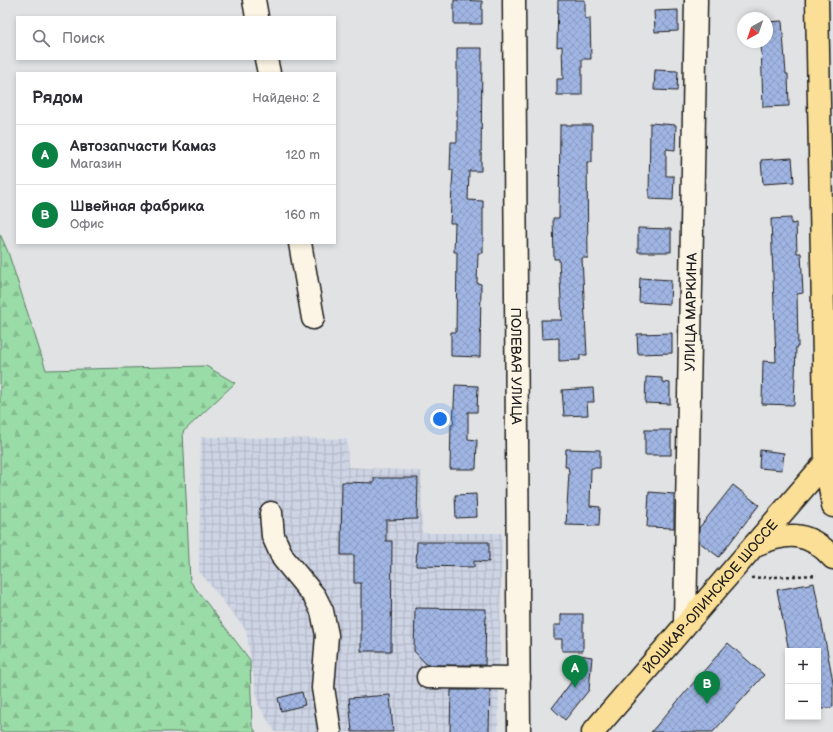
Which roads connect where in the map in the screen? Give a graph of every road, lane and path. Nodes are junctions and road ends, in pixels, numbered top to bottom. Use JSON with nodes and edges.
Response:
{"nodes":[{"id":1,"x":254,"y":0,"type":"edge"},
{"id":2,"x":514,"y":0,"type":"edge"},
{"id":3,"x":696,"y":0,"type":"edge"},
{"id":4,"x":817,"y":0,"type":"edge"},
{"id":5,"x":257,"y":16,"type":"edge"},
{"id":6,"x":266,"y":60,"type":"edge"},
{"id":7,"x":269,"y":72,"type":"edge"},
{"id":8,"x":826,"y":111,"type":"edge"},
{"id":9,"x":300,"y":244,"type":"edge"},
{"id":10,"x":313,"y":318,"type":"dead end"},
{"id":11,"x":826,"y":462,"type":"junction"},
{"id":12,"x":833,"y":506,"type":"edge"},
{"id":13,"x":271,"y":513,"type":"dead end"},
{"id":14,"x":755,"y":545,"type":"junction"},
{"id":15,"x":833,"y":558,"type":"edge"},
{"id":16,"x":817,"y":575,"type":"dead end"},
{"id":17,"x":746,"y":578,"type":"dead end"},
{"id":18,"x":685,"y":624,"type":"junction"},
{"id":19,"x":428,"y":677,"type":"dead end"},
{"id":20,"x":519,"y":678,"type":"junction"},
{"id":21,"x":330,"y":732,"type":"edge"},
{"id":22,"x":519,"y":732,"type":"edge"},
{"id":23,"x":593,"y":732,"type":"edge"}],
"edges":[{"from":1,"to":5,"type":"street"},
{"from":2,"to":20,"type":"street","name":"ПОЛЕВАЯ УЛИЦА"},
{"from":3,"to":18,"type":"street","name":"УЛИЦА МАРКИНА"},
{"from":4,"to":8,"type":"main road"},
{"from":6,"to":7,"type":"street"},
{"from":8,"to":11,"type":"main road"},
{"from":9,"to":10,"type":"street"},
{"from":11,"to":12,"type":"main road"},
{"from":11,"to":14,"type":"main road","name":"ЙОШКАР-ОЛИНСКОЕ ШОССЕ"},
{"from":13,"to":21,"type":"street"},
{"from":14,"to":15,"type":"main road"},
{"from":14,"to":18,"type":"main road","name":"ЙОШКАР-ОЛИНСКОЕ ШОССЕ"},
{"from":16,"to":17,"type":"path"},
{"from":18,"to":23,"type":"main road","name":"ЙОШКАР-ОЛИНСКОЕ ШОССЕ"},
{"from":19,"to":20,"type":"street"},
{"from":20,"to":22,"type":"street","name":"ПОЛЕВАЯ УЛИЦА"}]}
